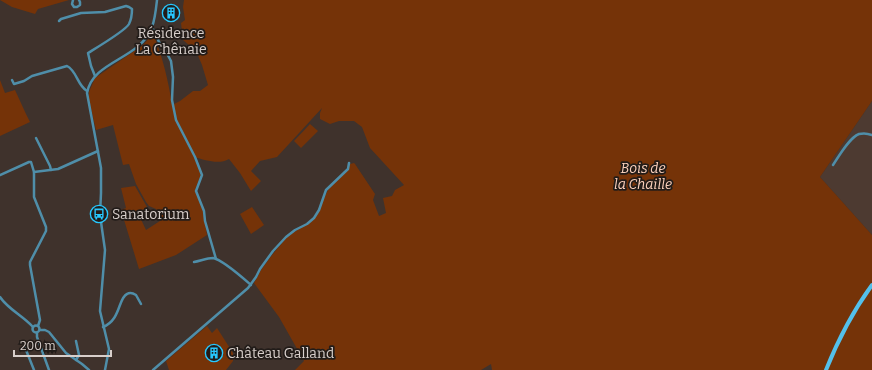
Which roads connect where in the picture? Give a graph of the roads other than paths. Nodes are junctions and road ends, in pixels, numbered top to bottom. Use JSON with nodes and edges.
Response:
{"nodes":[{"id":1,"x":73,"y":0,"type":"edge"},
{"id":2,"x":79,"y":0,"type":"edge"},
{"id":3,"x":157,"y":0,"type":"edge"},
{"id":4,"x":78,"y":7,"type":"junction"},
{"id":5,"x":81,"y":14,"type":"junction"},
{"id":6,"x":59,"y":21,"type":"dead end"},
{"id":7,"x":152,"y":29,"type":"junction"},
{"id":8,"x":95,"y":76,"type":"junction"},
{"id":9,"x":12,"y":80,"type":"dead end"},
{"id":10,"x":87,"y":90,"type":"junction"},
{"id":11,"x":872,"y":135,"type":"edge"},
{"id":12,"x":36,"y":138,"type":"dead end"},
{"id":13,"x":98,"y":150,"type":"junction"},
{"id":14,"x":349,"y":163,"type":"dead end"},
{"id":15,"x":833,"y":164,"type":"dead end"},
{"id":16,"x":51,"y":170,"type":"junction"},
{"id":17,"x":34,"y":172,"type":"junction"},
{"id":18,"x":0,"y":175,"type":"edge"},
{"id":19,"x":216,"y":259,"type":"junction"},
{"id":20,"x":194,"y":262,"type":"dead end"},
{"id":21,"x":251,"y":285,"type":"junction"},
{"id":22,"x":872,"y":285,"type":"edge"},
{"id":23,"x":0,"y":297,"type":"edge"},
{"id":24,"x":141,"y":304,"type":"dead end"},
{"id":25,"x":38,"y":326,"type":"junction"},
{"id":26,"x":33,"y":327,"type":"junction"},
{"id":27,"x":104,"y":327,"type":"junction"},
{"id":28,"x":40,"y":330,"type":"junction"},
{"id":29,"x":37,"y":333,"type":"junction"},
{"id":30,"x":76,"y":341,"type":"dead end"},
{"id":31,"x":24,"y":345,"type":"dead end"},
{"id":32,"x":76,"y":360,"type":"junction"},
{"id":33,"x":34,"y":370,"type":"edge"},
{"id":34,"x":49,"y":370,"type":"edge"},
{"id":35,"x":89,"y":370,"type":"edge"},
{"id":36,"x":104,"y":370,"type":"edge"},
{"id":37,"x":153,"y":370,"type":"edge"},
{"id":38,"x":826,"y":370,"type":"edge"}],
"edges":[{"from":1,"to":4,"type":"street"},
{"from":2,"to":4,"type":"street"},
{"from":3,"to":7,"type":"street"},
{"from":4,"to":5,"type":"street"},
{"from":5,"to":6,"type":"street"},
{"from":5,"to":8,"type":"street"},
{"from":7,"to":8,"type":"street"},
{"from":7,"to":19,"type":"street"},
{"from":8,"to":10,"type":"street"},
{"from":9,"to":10,"type":"street"},
{"from":10,"to":13,"type":"street"},
{"from":11,"to":15,"type":"street"},
{"from":12,"to":16,"type":"street"},
{"from":13,"to":16,"type":"street"},
{"from":13,"to":27,"type":"street"},
{"from":14,"to":21,"type":"street"},
{"from":16,"to":17,"type":"street"},
{"from":17,"to":18,"type":"street"},
{"from":17,"to":25,"type":"street"},
{"from":19,"to":20,"type":"street"},
{"from":19,"to":21,"type":"street"},
{"from":21,"to":37,"type":"street"},
{"from":22,"to":38,"type":"main road"},
{"from":23,"to":26,"type":"street"},
{"from":24,"to":27,"type":"street"},
{"from":25,"to":26,"type":"street"},
{"from":25,"to":28,"type":"street"},
{"from":26,"to":29,"type":"street"},
{"from":27,"to":36,"type":"street"},
{"from":28,"to":29,"type":"street"},
{"from":28,"to":32,"type":"street"},
{"from":29,"to":34,"type":"street"},
{"from":30,"to":32,"type":"street"},
{"from":31,"to":33,"type":"street"},
{"from":32,"to":35,"type":"street"}]}
